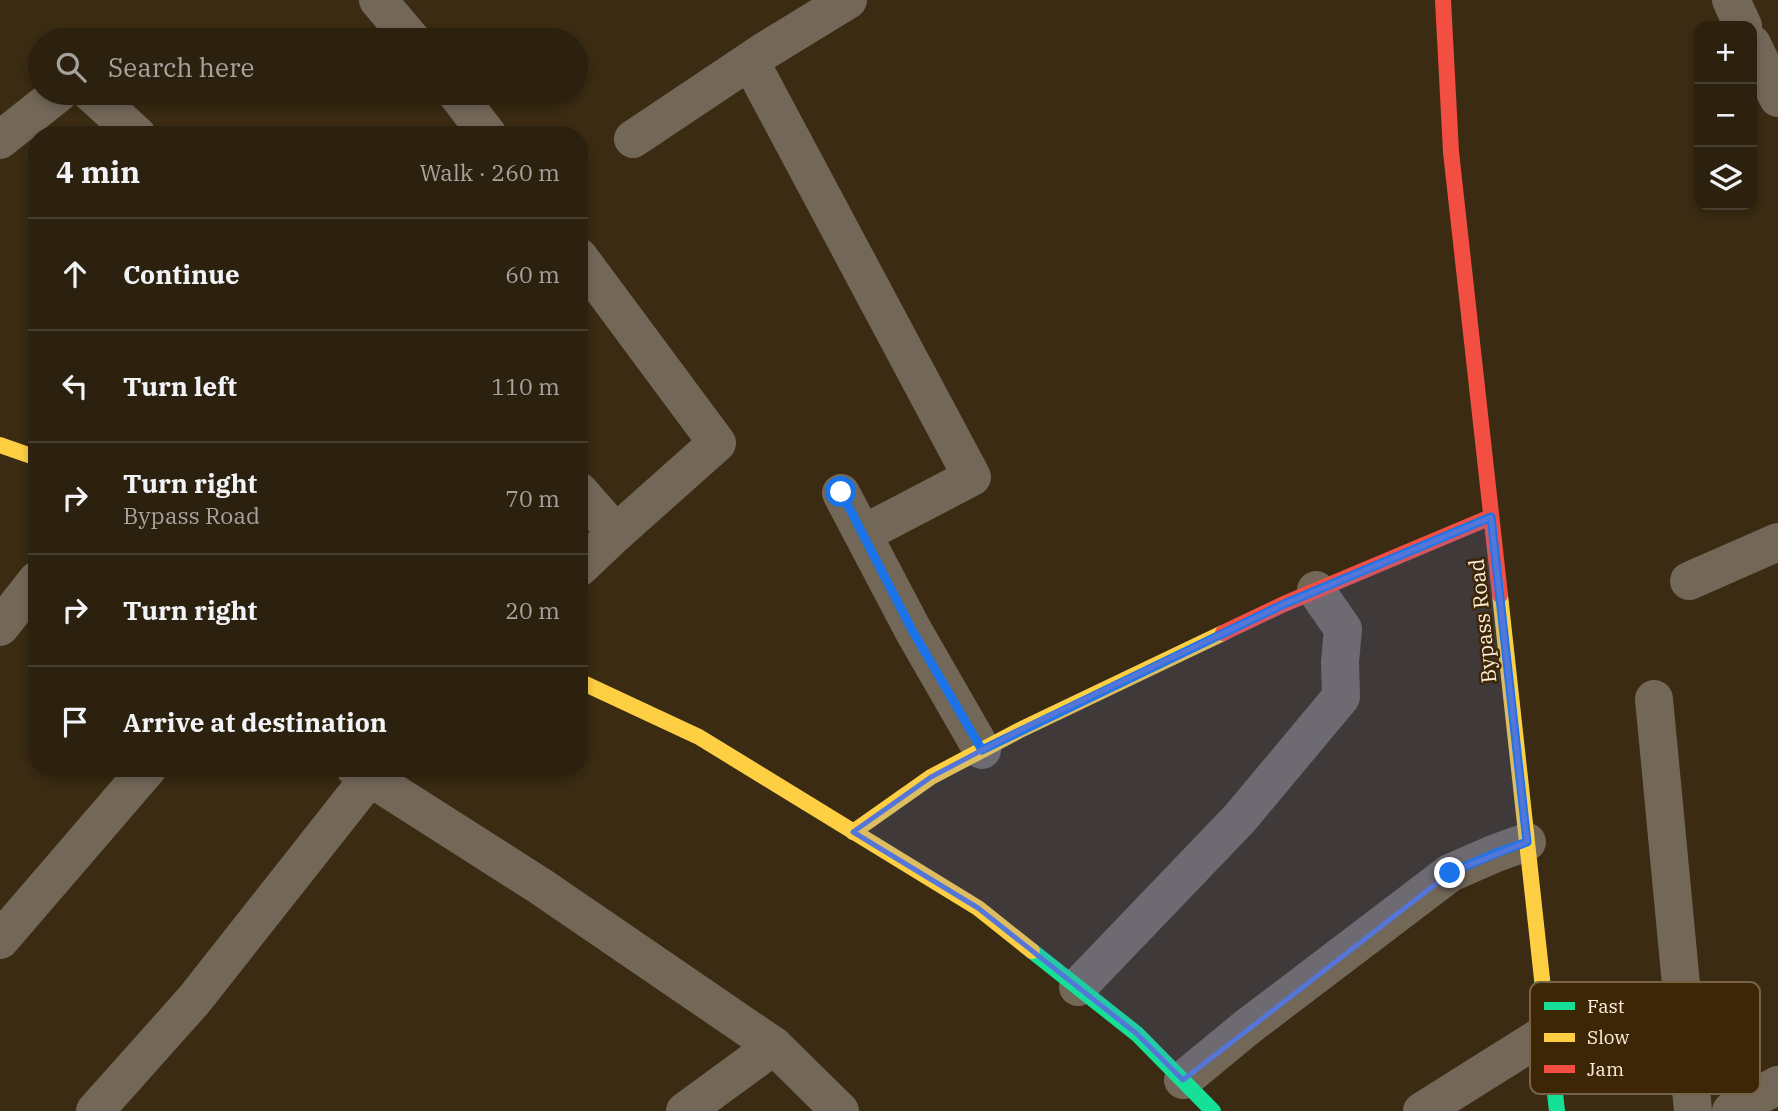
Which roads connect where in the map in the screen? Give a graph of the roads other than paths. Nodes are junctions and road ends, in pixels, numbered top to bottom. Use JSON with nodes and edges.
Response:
{"nodes":[{"id":1,"x":377,"y":0,"type":"edge"},
{"id":2,"x":848,"y":0,"type":"edge"},
{"id":3,"x":1443,"y":0,"type":"edge"},
{"id":4,"x":1731,"y":0,"type":"edge"},
{"id":5,"x":1741,"y":21,"type":"edge"},
{"id":6,"x":402,"y":28,"type":"edge"},
{"id":7,"x":1757,"y":54,"type":"edge"},
{"id":8,"x":750,"y":61,"type":"junction"},
{"id":9,"x":1778,"y":98,"type":"edge"},
{"id":10,"x":44,"y":105,"type":"edge"},
{"id":11,"x":104,"y":105,"type":"edge"},
{"id":12,"x":465,"y":105,"type":"edge"},
{"id":13,"x":127,"y":126,"type":"edge"},
{"id":14,"x":481,"y":126,"type":"edge"},
{"id":15,"x":633,"y":139,"type":"dead end"},
{"id":16,"x":0,"y":140,"type":"edge"},
{"id":17,"x":588,"y":269,"type":"edge"},
{"id":18,"x":0,"y":445,"type":"edge"},
{"id":19,"x":28,"y":455,"type":"edge"},
{"id":20,"x":841,"y":492,"type":"dead end"},
{"id":21,"x":588,"y":501,"type":"edge"},
{"id":22,"x":1491,"y":517,"type":"junction"},
{"id":23,"x":616,"y":533,"type":"junction"},
{"id":24,"x":863,"y":534,"type":"junction"},
{"id":25,"x":1778,"y":542,"type":"edge"},
{"id":26,"x":588,"y":559,"type":"edge"},
{"id":27,"x":1689,"y":581,"type":"dead end"},
{"id":28,"x":26,"y":588,"type":"edge"},
{"id":29,"x":1316,"y":590,"type":"junction"},
{"id":30,"x":0,"y":627,"type":"edge"},
{"id":31,"x":588,"y":685,"type":"edge"},
{"id":32,"x":1654,"y":699,"type":"dead end"},
{"id":33,"x":982,"y":750,"type":"junction"},
{"id":34,"x":140,"y":777,"type":"edge"},
{"id":35,"x":364,"y":777,"type":"edge"},
{"id":36,"x":376,"y":777,"type":"edge"},
{"id":37,"x":853,"y":832,"type":"junction"},
{"id":38,"x":1527,"y":842,"type":"junction"},
{"id":39,"x":0,"y":940,"type":"edge"},
{"id":40,"x":1542,"y":982,"type":"edge"},
{"id":41,"x":1681,"y":982,"type":"edge"},
{"id":42,"x":1078,"y":988,"type":"junction"},
{"id":43,"x":1530,"y":1043,"type":"edge"},
{"id":44,"x":774,"y":1046,"type":"junction"},
{"id":45,"x":1183,"y":1080,"type":"junction"},
{"id":46,"x":1778,"y":1085,"type":"edge"},
{"id":47,"x":95,"y":1111,"type":"edge"},
{"id":48,"x":685,"y":1111,"type":"edge"},
{"id":49,"x":839,"y":1111,"type":"edge"},
{"id":50,"x":1213,"y":1111,"type":"edge"},
{"id":51,"x":1422,"y":1111,"type":"edge"},
{"id":52,"x":1731,"y":1111,"type":"edge"}],
"edges":[{"from":1,"to":6,"type":"street"},
{"from":2,"to":8,"type":"street"},
{"from":3,"to":22,"type":"street","name":"Bypass Road"},
{"from":4,"to":5,"type":"street"},
{"from":7,"to":9,"type":"street"},
{"from":8,"to":15,"type":"street"},
{"from":8,"to":24,"type":"street"},
{"from":10,"to":16,"type":"street"},
{"from":11,"to":13,"type":"street"},
{"from":12,"to":14,"type":"street"},
{"from":17,"to":23,"type":"street"},
{"from":18,"to":19,"type":"street"},
{"from":20,"to":24,"type":"street"},
{"from":21,"to":23,"type":"street"},
{"from":22,"to":29,"type":"street"},
{"from":22,"to":38,"type":"street","name":"Bypass Road"},
{"from":23,"to":26,"type":"street"},
{"from":24,"to":33,"type":"street"},
{"from":25,"to":27,"type":"street"},
{"from":28,"to":30,"type":"street"},
{"from":29,"to":33,"type":"street"},
{"from":29,"to":42,"type":"street"},
{"from":31,"to":37,"type":"street"},
{"from":32,"to":41,"type":"street"},
{"from":33,"to":37,"type":"street"},
{"from":34,"to":39,"type":"street"},
{"from":35,"to":47,"type":"street"},
{"from":36,"to":44,"type":"street"},
{"from":37,"to":42,"type":"street"},
{"from":38,"to":40,"type":"street","name":"Bypass Road"},
{"from":38,"to":45,"type":"street"},
{"from":42,"to":45,"type":"street"},
{"from":43,"to":51,"type":"street"},
{"from":44,"to":48,"type":"street"},
{"from":44,"to":49,"type":"street"},
{"from":45,"to":50,"type":"street"},
{"from":46,"to":52,"type":"street"}]}
